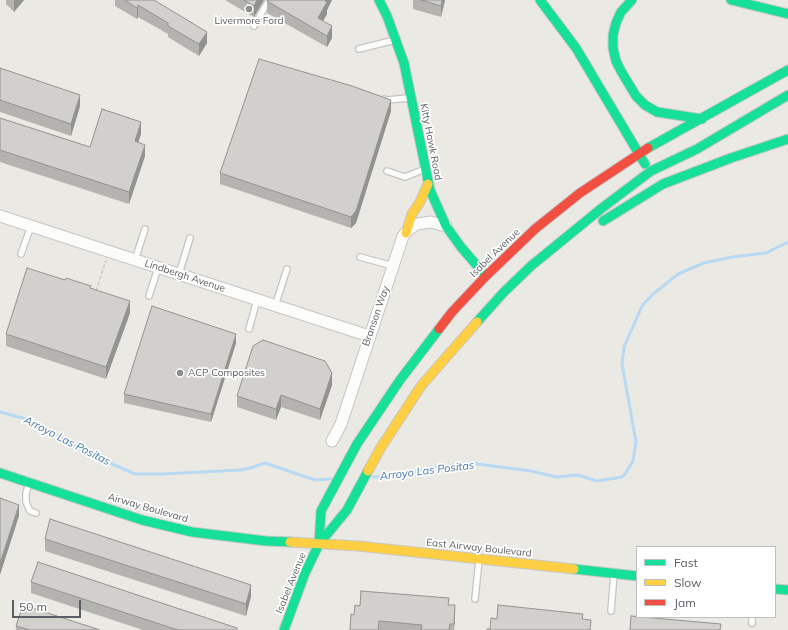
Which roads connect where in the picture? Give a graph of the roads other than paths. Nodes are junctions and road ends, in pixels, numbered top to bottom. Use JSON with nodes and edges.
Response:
{"nodes":[{"id":1,"x":269,"y":0,"type":"edge"},
{"id":2,"x":379,"y":0,"type":"edge"},
{"id":3,"x":540,"y":0,"type":"edge"},
{"id":4,"x":632,"y":0,"type":"edge"},
{"id":5,"x":731,"y":0,"type":"edge"},
{"id":6,"x":788,"y":14,"type":"edge"},
{"id":7,"x":254,"y":26,"type":"dead end"},
{"id":8,"x":396,"y":39,"type":"junction"},
{"id":9,"x":359,"y":49,"type":"dead end"},
{"id":10,"x":788,"y":70,"type":"edge"},
{"id":11,"x":788,"y":95,"type":"edge"},
{"id":12,"x":380,"y":98,"type":"edge"},
{"id":13,"x":412,"y":98,"type":"junction"},
{"id":14,"x":702,"y":119,"type":"junction"},
{"id":15,"x":788,"y":139,"type":"edge"},
{"id":16,"x":638,"y":154,"type":"junction"},
{"id":17,"x":425,"y":169,"type":"junction"},
{"id":18,"x":387,"y":171,"type":"dead end"},
{"id":19,"x":651,"y":172,"type":"junction"},
{"id":20,"x":428,"y":184,"type":"junction"},
{"id":21,"x":0,"y":216,"type":"edge"},
{"id":22,"x":31,"y":226,"type":"junction"},
{"id":23,"x":446,"y":226,"type":"junction"},
{"id":24,"x":145,"y":229,"type":"dead end"},
{"id":25,"x":406,"y":233,"type":"junction"},
{"id":26,"x":190,"y":238,"type":"dead end"},
{"id":27,"x":555,"y":246,"type":"junction"},
{"id":28,"x":21,"y":254,"type":"dead end"},
{"id":29,"x":360,"y":257,"type":"dead end"},
{"id":30,"x":135,"y":260,"type":"junction"},
{"id":31,"x":393,"y":266,"type":"junction"},
{"id":32,"x":158,"y":268,"type":"junction"},
{"id":33,"x":287,"y":269,"type":"dead end"},
{"id":34,"x":179,"y":274,"type":"junction"},
{"id":35,"x":486,"y":276,"type":"junction"},
{"id":36,"x":149,"y":296,"type":"dead end"},
{"id":37,"x":257,"y":300,"type":"junction"},
{"id":38,"x":275,"y":306,"type":"junction"},
{"id":39,"x":249,"y":329,"type":"dead end"},
{"id":40,"x":369,"y":336,"type":"junction"},
{"id":41,"x":332,"y":441,"type":"dead end"},
{"id":42,"x":0,"y":473,"type":"edge"},
{"id":43,"x":29,"y":482,"type":"junction"},
{"id":44,"x":36,"y":513,"type":"dead end"},
{"id":45,"x":319,"y":544,"type":"junction"},
{"id":46,"x":479,"y":559,"type":"junction"},
{"id":47,"x":614,"y":574,"type":"junction"},
{"id":48,"x":636,"y":576,"type":"edge"},
{"id":49,"x":776,"y":589,"type":"edge"},
{"id":50,"x":788,"y":590,"type":"edge"},
{"id":51,"x":474,"y":599,"type":"dead end"},
{"id":52,"x":611,"y":611,"type":"dead end"},
{"id":53,"x":284,"y":630,"type":"edge"}],
"edges":[{"from":1,"to":7,"type":"lane"},
{"from":2,"to":8,"type":"main road","name":"Kitty Hawk Road"},
{"from":3,"to":16,"type":"main road"},
{"from":4,"to":14,"type":"main road"},
{"from":5,"to":6,"type":"main road"},
{"from":8,"to":9,"type":"lane"},
{"from":8,"to":13,"type":"main road","name":"Kitty Hawk Road"},
{"from":10,"to":14,"type":"main road","name":"Isabel Avenue"},
{"from":11,"to":19,"type":"main road","name":"Isabel Avenue"},
{"from":12,"to":13,"type":"lane"},
{"from":13,"to":17,"type":"main road","name":"Kitty Hawk Road"},
{"from":14,"to":16,"type":"main road","name":"Isabel Avenue"},
{"from":15,"to":27,"type":"main road"},
{"from":16,"to":19,"type":"main road"},
{"from":16,"to":35,"type":"main road","name":"Isabel Avenue"},
{"from":17,"to":18,"type":"lane"},
{"from":17,"to":20,"type":"main road","name":"Kitty Hawk Road"},
{"from":19,"to":27,"type":"main road","name":"Isabel Avenue"},
{"from":20,"to":23,"type":"main road","name":"Kitty Hawk Road"},
{"from":20,"to":25,"type":"main road"},
{"from":21,"to":22,"type":"street","name":"Lindbergh Avenue"},
{"from":22,"to":28,"type":"lane"},
{"from":22,"to":30,"type":"street","name":"Lindbergh Avenue"},
{"from":23,"to":25,"type":"street"},
{"from":23,"to":35,"type":"main road","name":"Kitty Hawk Road"},
{"from":24,"to":30,"type":"lane"},
{"from":25,"to":31,"type":"street","name":"Branson Way"},
{"from":26,"to":34,"type":"lane"},
{"from":27,"to":45,"type":"main road","name":"Isabel Avenue"},
{"from":29,"to":31,"type":"lane"},
{"from":30,"to":32,"type":"street","name":"Lindbergh Avenue"},
{"from":31,"to":40,"type":"street","name":"Branson Way"},
{"from":32,"to":34,"type":"street","name":"Lindbergh Avenue"},
{"from":32,"to":36,"type":"lane"},
{"from":33,"to":38,"type":"lane"},
{"from":34,"to":37,"type":"street","name":"Lindbergh Avenue"},
{"from":35,"to":45,"type":"main road","name":"Isabel Avenue"},
{"from":37,"to":38,"type":"street","name":"Lindbergh Avenue"},
{"from":37,"to":39,"type":"lane"},
{"from":38,"to":40,"type":"street","name":"Lindbergh Avenue"},
{"from":40,"to":41,"type":"street","name":"Branson Way"},
{"from":42,"to":43,"type":"main road","name":"Airway Boulevard"},
{"from":43,"to":44,"type":"lane"},
{"from":43,"to":45,"type":"main road","name":"Airway Boulevard"},
{"from":45,"to":46,"type":"main road","name":"East Airway Boulevard"},
{"from":45,"to":53,"type":"main road","name":"Isabel Avenue"},
{"from":46,"to":47,"type":"main road","name":"East Airway Boulevard"},
{"from":46,"to":51,"type":"lane"},
{"from":47,"to":48,"type":"main road","name":"East Airway Boulevard"},
{"from":47,"to":52,"type":"lane"},
{"from":49,"to":50,"type":"main road"}]}
